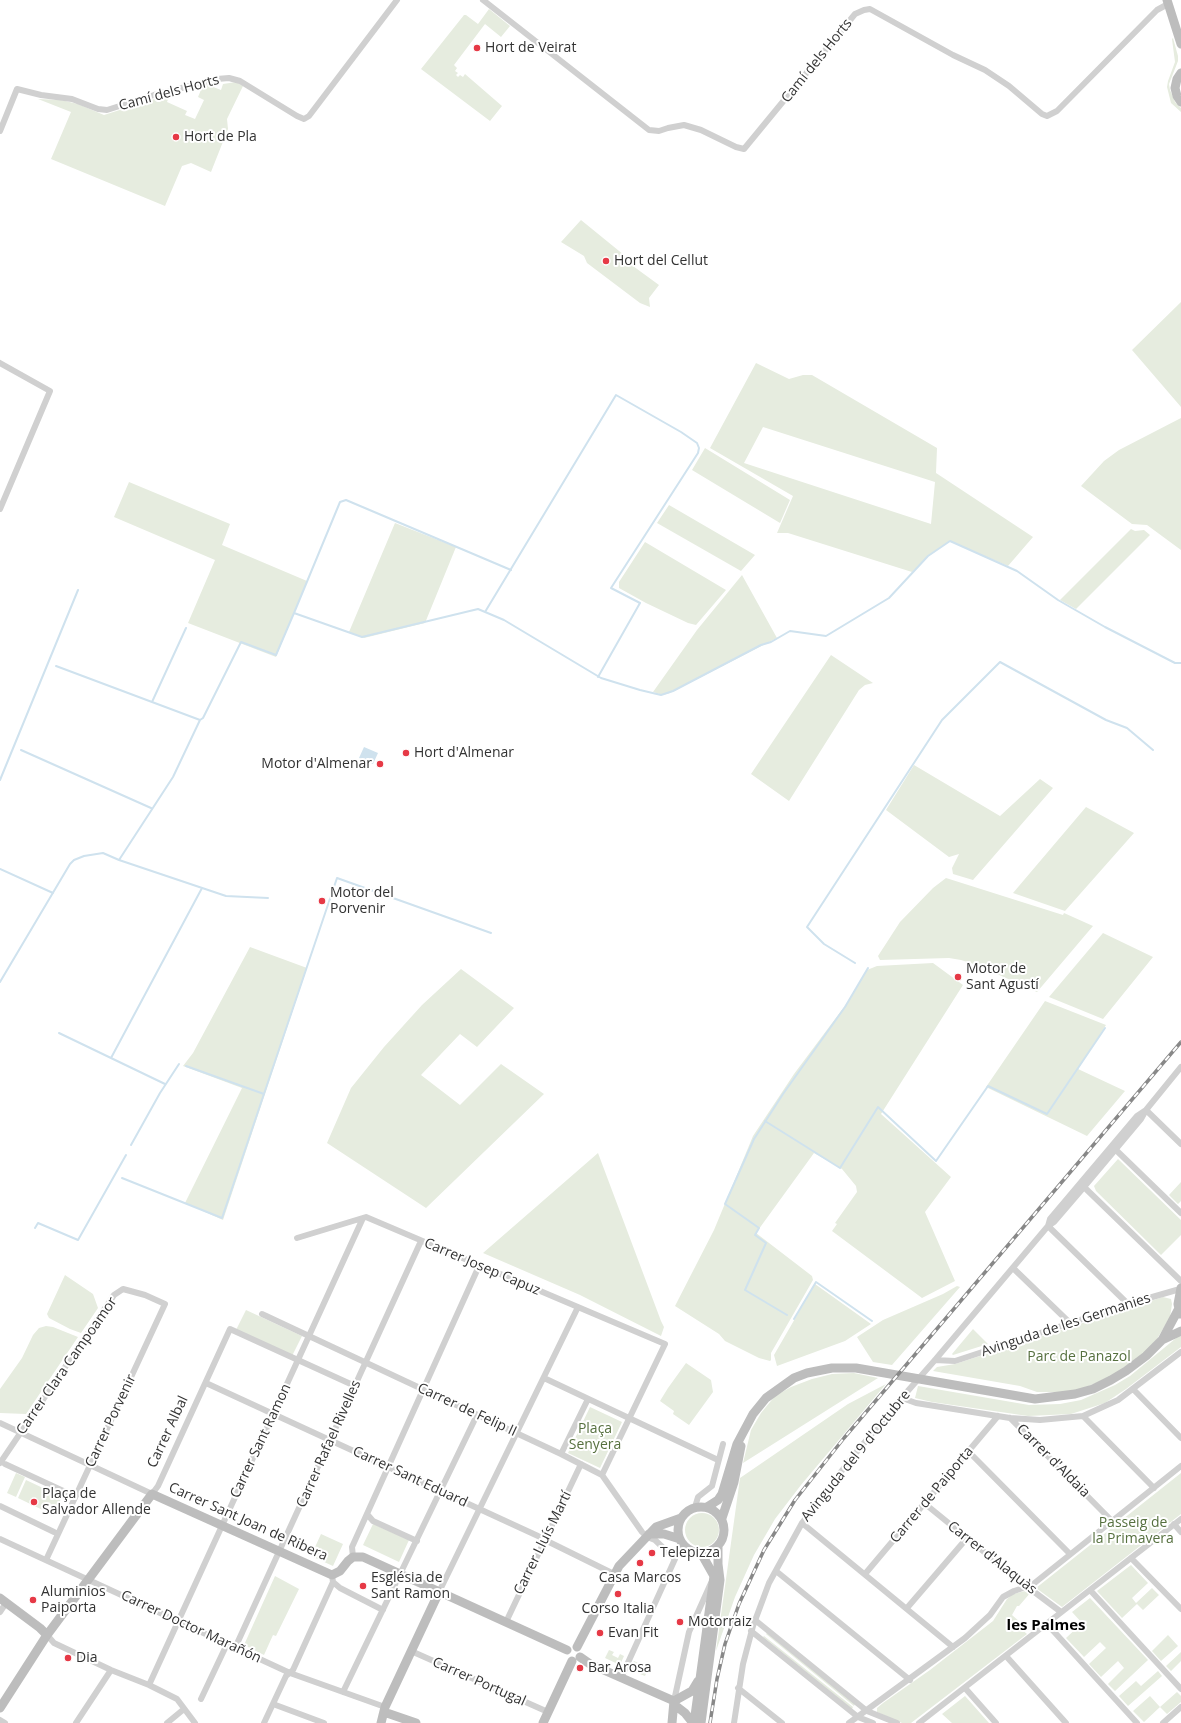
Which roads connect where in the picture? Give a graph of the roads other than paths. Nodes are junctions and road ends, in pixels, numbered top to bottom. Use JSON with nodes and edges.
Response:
{"nodes":[{"id":1,"x":397,"y":0,"type":"edge"},
{"id":2,"x":483,"y":0,"type":"edge"},
{"id":3,"x":1168,"y":2,"type":"edge"},
{"id":4,"x":1181,"y":44,"type":"edge"},
{"id":5,"x":1181,"y":66,"type":"edge"},
{"id":6,"x":1180,"y":74,"type":"edge"},
{"id":7,"x":1181,"y":102,"type":"edge"},
{"id":8,"x":0,"y":131,"type":"edge"},
{"id":9,"x":0,"y":363,"type":"edge"},
{"id":10,"x":0,"y":509,"type":"edge"},
{"id":11,"x":1181,"y":1069,"type":"edge"},
{"id":12,"x":1146,"y":1110,"type":"junction"},
{"id":13,"x":1181,"y":1144,"type":"edge"},
{"id":14,"x":1116,"y":1150,"type":"junction"},
{"id":15,"x":1084,"y":1187,"type":"junction"},
{"id":16,"x":1181,"y":1213,"type":"edge"},
{"id":17,"x":363,"y":1218,"type":"junction"},
{"id":18,"x":1048,"y":1226,"type":"junction"},
{"id":19,"x":297,"y":1238,"type":"dead end"},
{"id":20,"x":421,"y":1241,"type":"junction"},
{"id":21,"x":480,"y":1266,"type":"junction"},
{"id":22,"x":1012,"y":1268,"type":"junction"},
{"id":23,"x":1181,"y":1281,"type":"edge"},
{"id":24,"x":1181,"y":1289,"type":"edge"},
{"id":25,"x":165,"y":1304,"type":"joint"},
{"id":26,"x":1128,"y":1304,"type":"junction"},
{"id":27,"x":578,"y":1307,"type":"junction"},
{"id":28,"x":1179,"y":1313,"type":"edge"},
{"id":29,"x":262,"y":1314,"type":"dead end"},
{"id":30,"x":1070,"y":1323,"type":"junction"},
{"id":31,"x":1181,"y":1331,"type":"edge"},
{"id":32,"x":309,"y":1335,"type":"junction"},
{"id":33,"x":1162,"y":1340,"type":"junction"},
{"id":34,"x":945,"y":1348,"type":"junction"},
{"id":35,"x":1178,"y":1354,"type":"edge"},
{"id":36,"x":298,"y":1360,"type":"junction"},
{"id":37,"x":935,"y":1360,"type":"junction"},
{"id":38,"x":951,"y":1361,"type":"junction"},
{"id":39,"x":1181,"y":1361,"type":"edge"},
{"id":40,"x":366,"y":1362,"type":"junction"},
{"id":41,"x":544,"y":1378,"type":"junction"},
{"id":42,"x":206,"y":1382,"type":"junction"},
{"id":43,"x":355,"y":1386,"type":"junction"},
{"id":44,"x":424,"y":1389,"type":"junction"},
{"id":45,"x":1133,"y":1389,"type":"junction"},
{"id":46,"x":902,"y":1398,"type":"junction"},
{"id":47,"x":588,"y":1399,"type":"junction"},
{"id":48,"x":274,"y":1414,"type":"junction"},
{"id":49,"x":477,"y":1415,"type":"junction"},
{"id":50,"x":998,"y":1416,"type":"junction"},
{"id":51,"x":1084,"y":1416,"type":"junction"},
{"id":52,"x":1010,"y":1418,"type":"junction"},
{"id":53,"x":629,"y":1419,"type":"junction"},
{"id":54,"x":0,"y":1423,"type":"edge"},
{"id":55,"x":21,"y":1433,"type":"junction"},
{"id":56,"x":743,"y":1433,"type":"junction"},
{"id":57,"x":517,"y":1434,"type":"junction"},
{"id":58,"x":1181,"y":1438,"type":"edge"},
{"id":59,"x":331,"y":1440,"type":"junction"},
{"id":60,"x":723,"y":1444,"type":"dead end"},
{"id":61,"x":969,"y":1452,"type":"junction"},
{"id":62,"x":561,"y":1454,"type":"junction"},
{"id":63,"x":718,"y":1460,"type":"junction"},
{"id":64,"x":3,"y":1463,"type":"edge"},
{"id":65,"x":581,"y":1464,"type":"junction"},
{"id":66,"x":90,"y":1466,"type":"junction"},
{"id":67,"x":1181,"y":1466,"type":"edge"},
{"id":68,"x":389,"y":1467,"type":"junction"},
{"id":69,"x":602,"y":1476,"type":"junction"},
{"id":70,"x":1154,"y":1488,"type":"junction"},
{"id":71,"x":440,"y":1491,"type":"junction"},
{"id":72,"x":152,"y":1494,"type":"junction"},
{"id":73,"x":72,"y":1495,"type":"dead end"},
{"id":74,"x":924,"y":1504,"type":"junction"},
{"id":75,"x":0,"y":1506,"type":"edge"},
{"id":76,"x":695,"y":1507,"type":"junction"},
{"id":77,"x":707,"y":1507,"type":"junction"},
{"id":78,"x":480,"y":1508,"type":"junction"},
{"id":79,"x":367,"y":1514,"type":"junction"},
{"id":80,"x":681,"y":1518,"type":"junction"},
{"id":81,"x":722,"y":1518,"type":"junction"},
{"id":82,"x":1181,"y":1518,"type":"edge"},
{"id":83,"x":1112,"y":1521,"type":"junction"},
{"id":84,"x":802,"y":1523,"type":"junction"},
{"id":85,"x":1174,"y":1524,"type":"junction"},
{"id":86,"x":222,"y":1525,"type":"junction"},
{"id":87,"x":54,"y":1532,"type":"dead end"},
{"id":88,"x":1181,"y":1532,"type":"edge"},
{"id":89,"x":648,"y":1536,"type":"junction"},
{"id":90,"x":967,"y":1538,"type":"junction"},
{"id":91,"x":0,"y":1539,"type":"edge"},
{"id":92,"x":680,"y":1539,"type":"junction"},
{"id":93,"x":544,"y":1540,"type":"junction"},
{"id":94,"x":417,"y":1541,"type":"junction"},
{"id":95,"x":718,"y":1547,"type":"junction"},
{"id":96,"x":280,"y":1552,"type":"junction"},
{"id":97,"x":702,"y":1553,"type":"junction"},
{"id":98,"x":1070,"y":1554,"type":"junction"},
{"id":99,"x":353,"y":1557,"type":"junction"},
{"id":100,"x":1131,"y":1558,"type":"junction"},
{"id":101,"x":46,"y":1560,"type":"junction"},
{"id":102,"x":776,"y":1571,"type":"junction"},
{"id":103,"x":400,"y":1574,"type":"junction"},
{"id":104,"x":614,"y":1574,"type":"junction"},
{"id":105,"x":865,"y":1574,"type":"junction"},
{"id":106,"x":714,"y":1576,"type":"junction"},
{"id":107,"x":332,"y":1578,"type":"junction"},
{"id":108,"x":88,"y":1580,"type":"junction"},
{"id":109,"x":1027,"y":1586,"type":"junction"},
{"id":110,"x":1090,"y":1590,"type":"junction"},
{"id":111,"x":439,"y":1592,"type":"junction"},
{"id":112,"x":3,"y":1600,"type":"edge"},
{"id":113,"x":907,"y":1608,"type":"junction"},
{"id":114,"x":1181,"y":1609,"type":"edge"},
{"id":115,"x":383,"y":1610,"type":"junction"},
{"id":116,"x":0,"y":1612,"type":"edge"},
{"id":117,"x":1061,"y":1612,"type":"junction"},
{"id":118,"x":755,"y":1620,"type":"junction"},
{"id":119,"x":179,"y":1622,"type":"junction"},
{"id":120,"x":506,"y":1622,"type":"junction"},
{"id":121,"x":1047,"y":1624,"type":"junction"},
{"id":122,"x":752,"y":1631,"type":"junction"},
{"id":123,"x":47,"y":1635,"type":"junction"},
{"id":124,"x":227,"y":1644,"type":"junction"},
{"id":125,"x":577,"y":1647,"type":"junction"},
{"id":126,"x":953,"y":1647,"type":"junction"},
{"id":127,"x":235,"y":1648,"type":"junction"},
{"id":128,"x":567,"y":1650,"type":"junction"},
{"id":129,"x":411,"y":1651,"type":"junction"},
{"id":130,"x":1006,"y":1656,"type":"junction"},
{"id":131,"x":576,"y":1659,"type":"junction"},
{"id":132,"x":111,"y":1670,"type":"junction"},
{"id":133,"x":290,"y":1673,"type":"junction"},
{"id":134,"x":621,"y":1678,"type":"junction"},
{"id":135,"x":699,"y":1680,"type":"junction"},
{"id":136,"x":910,"y":1680,"type":"junction"},
{"id":137,"x":149,"y":1685,"type":"junction"},
{"id":138,"x":738,"y":1688,"type":"junction"},
{"id":139,"x":965,"y":1688,"type":"junction"},
{"id":140,"x":1181,"y":1689,"type":"edge"},
{"id":141,"x":343,"y":1692,"type":"junction"},
{"id":142,"x":201,"y":1699,"type":"dead end"},
{"id":143,"x":674,"y":1701,"type":"junction"},
{"id":144,"x":273,"y":1704,"type":"junction"},
{"id":145,"x":1181,"y":1706,"type":"edge"},
{"id":146,"x":0,"y":1708,"type":"edge"},
{"id":147,"x":184,"y":1709,"type":"junction"},
{"id":148,"x":384,"y":1709,"type":"junction"},
{"id":149,"x":867,"y":1711,"type":"junction"},
{"id":150,"x":548,"y":1712,"type":"junction"},
{"id":151,"x":858,"y":1717,"type":"junction"},
{"id":152,"x":0,"y":1720,"type":"edge"},
{"id":153,"x":5,"y":1723,"type":"edge"},
{"id":154,"x":76,"y":1723,"type":"edge"},
{"id":155,"x":167,"y":1723,"type":"edge"},
{"id":156,"x":195,"y":1723,"type":"edge"},
{"id":157,"x":264,"y":1723,"type":"edge"},
{"id":158,"x":324,"y":1723,"type":"edge"},
{"id":159,"x":381,"y":1723,"type":"edge"},
{"id":160,"x":416,"y":1723,"type":"edge"},
{"id":161,"x":543,"y":1723,"type":"edge"},
{"id":162,"x":672,"y":1723,"type":"edge"},
{"id":163,"x":693,"y":1723,"type":"edge"},
{"id":164,"x":701,"y":1723,"type":"edge"},
{"id":165,"x":734,"y":1723,"type":"edge"},
{"id":166,"x":782,"y":1723,"type":"edge"},
{"id":167,"x":849,"y":1723,"type":"edge"},
{"id":168,"x":873,"y":1723,"type":"edge"},
{"id":169,"x":897,"y":1723,"type":"edge"},
{"id":170,"x":919,"y":1723,"type":"edge"},
{"id":171,"x":996,"y":1723,"type":"edge"},
{"id":172,"x":1066,"y":1723,"type":"edge"},
{"id":173,"x":1137,"y":1723,"type":"edge"},
{"id":174,"x":1163,"y":1723,"type":"edge"}],
"edges":[{"from":1,"to":8,"type":"street","name":"Camí dels Horts"},
{"from":2,"to":3,"type":"street","name":"Camí dels Horts"},
{"from":3,"to":4,"type":"street"},
{"from":5,"to":6,"type":"street"},
{"from":6,"to":7,"type":"street"},
{"from":9,"to":10,"type":"street"},
{"from":11,"to":12,"type":"street","name":"Avinguda del 9 d'Octubre"},
{"from":12,"to":13,"type":"street"},
{"from":12,"to":14,"type":"street","name":"Avinguda del 9 d'Octubre"},
{"from":12,"to":18,"type":"street","name":"Avinguda del 9 d'Octubre"},
{"from":14,"to":15,"type":"street","name":"Avinguda del 9 d'Octubre"},
{"from":14,"to":16,"type":"street"},
{"from":15,"to":18,"type":"street","name":"Avinguda del 9 d'Octubre"},
{"from":15,"to":23,"type":"street"},
{"from":17,"to":19,"type":"street"},
{"from":17,"to":20,"type":"street","name":"Carrer Josep Capuz"},
{"from":17,"to":32,"type":"street","name":"Carrer Sant Ramon"},
{"from":18,"to":22,"type":"street","name":"Avinguda del 9 d'Octubre"},
{"from":18,"to":26,"type":"street"},
{"from":20,"to":21,"type":"street","name":"Carrer Josep Capuz"},
{"from":20,"to":40,"type":"street","name":"Carrer Rafael Rivelles"},
{"from":21,"to":27,"type":"street","name":"Carrer Josep Capuz"},
{"from":21,"to":44,"type":"street"},
{"from":22,"to":30,"type":"street"},
{"from":22,"to":34,"type":"street","name":"Avinguda del 9 d'Octubre"},
{"from":24,"to":26,"type":"street","name":"Avinguda de les Germanies"},
{"from":24,"to":28,"type":"street"},
{"from":25,"to":55,"type":"street","name":"Carrer Clara Campoamor"},
{"from":25,"to":66,"type":"street","name":"Carrer Porvenir"},
{"from":26,"to":30,"type":"street","name":"Avinguda de les Germanies"},
{"from":27,"to":41,"type":"street"},
{"from":27,"to":53,"type":"street","name":"Carrer Josep Capuz"},
{"from":28,"to":33,"type":"street"},
{"from":29,"to":32,"type":"street","name":"Carrer de Felip II"},
{"from":30,"to":38,"type":"street","name":"Avinguda de les Germanies"},
{"from":31,"to":33,"type":"street"},
{"from":32,"to":36,"type":"street","name":"Carrer Sant Ramon"},
{"from":32,"to":40,"type":"street","name":"Carrer de Felip II"},
{"from":33,"to":56,"type":"street"},
{"from":34,"to":37,"type":"street","name":"Avinguda del 9 d'Octubre"},
{"from":34,"to":38,"type":"street"},
{"from":35,"to":39,"type":"street"},
{"from":35,"to":45,"type":"street"},
{"from":36,"to":42,"type":"street","name":"Carrer Albal"},
{"from":36,"to":43,"type":"street"},
{"from":36,"to":48,"type":"street","name":"Carrer Sant Ramon"},
{"from":37,"to":38,"type":"street","name":"Avinguda de les Germanies"},
{"from":37,"to":46,"type":"street","name":"Avinguda del 9 d'Octubre"},
{"from":40,"to":43,"type":"street","name":"Carrer Rafael Rivelles"},
{"from":40,"to":44,"type":"street","name":"Carrer de Felip II"},
{"from":41,"to":47,"type":"street"},
{"from":41,"to":57,"type":"street"},
{"from":42,"to":48,"type":"street","name":"Carrer Sant Eduard"},
{"from":42,"to":72,"type":"street","name":"Carrer Albal"},
{"from":43,"to":59,"type":"street","name":"Carrer Rafael Rivelles"},
{"from":44,"to":49,"type":"street","name":"Carrer de Felip II"},
{"from":44,"to":68,"type":"street"},
{"from":45,"to":51,"type":"street"},
{"from":45,"to":58,"type":"street"},
{"from":46,"to":50,"type":"street"},
{"from":46,"to":84,"type":"street","name":"Avinguda del 9 d'Octubre"},
{"from":47,"to":53,"type":"street"},
{"from":47,"to":62,"type":"street"},
{"from":48,"to":59,"type":"street","name":"Carrer Sant Eduard"},
{"from":48,"to":86,"type":"street","name":"Carrer Sant Ramon"},
{"from":49,"to":57,"type":"street","name":"Carrer de Felip II"},
{"from":49,"to":71,"type":"street"},
{"from":50,"to":52,"type":"street"},
{"from":50,"to":61,"type":"street","name":"Carrer de Paiporta"},
{"from":51,"to":52,"type":"street"},
{"from":51,"to":70,"type":"street"},
{"from":52,"to":83,"type":"street","name":"Carrer d'Aldaia"},
{"from":53,"to":63,"type":"street"},
{"from":53,"to":69,"type":"street"},
{"from":54,"to":55,"type":"street","name":"Carrer Sant Joan de Ribera"},
{"from":55,"to":64,"type":"street","name":"Carrer Clara Campoamor"},
{"from":55,"to":66,"type":"street","name":"Carrer Sant Joan de Ribera"},
{"from":56,"to":77,"type":"street"},
{"from":56,"to":81,"type":"street"},
{"from":57,"to":62,"type":"street","name":"Carrer de Felip II"},
{"from":57,"to":78,"type":"street"},
{"from":59,"to":68,"type":"street","name":"Carrer Sant Eduard"},
{"from":59,"to":96,"type":"street","name":"Carrer Rafael Rivelles"},
{"from":60,"to":63,"type":"street"},
{"from":61,"to":74,"type":"street","name":"Carrer de Paiporta"},
{"from":61,"to":98,"type":"street"},
{"from":62,"to":65,"type":"street","name":"Carrer de Felip II"},
{"from":63,"to":76,"type":"street"},
{"from":64,"to":73,"type":"street"},
{"from":65,"to":69,"type":"street","name":"Carrer de Felip II"},
{"from":65,"to":93,"type":"street","name":"Carrer Lluís Martí"},
{"from":66,"to":72,"type":"street","name":"Carrer Sant Joan de Ribera"},
{"from":66,"to":101,"type":"street","name":"Carrer Porvenir"},
{"from":67,"to":70,"type":"street"},
{"from":68,"to":71,"type":"street","name":"Carrer Sant Eduard"},
{"from":68,"to":79,"type":"street"},
{"from":69,"to":89,"type":"street","name":"Carrer de Felip II"},
{"from":70,"to":83,"type":"street"},
{"from":71,"to":78,"type":"street","name":"Carrer Sant Eduard"},
{"from":71,"to":94,"type":"street"},
{"from":72,"to":86,"type":"street","name":"Carrer Sant Joan de Ribera"},
{"from":72,"to":108,"type":"street","name":"Carrer Albal"},
{"from":74,"to":90,"type":"street","name":"Carrer d'Alaquàs"},
{"from":74,"to":105,"type":"street","name":"Carrer de Paiporta"},
{"from":75,"to":87,"type":"street"},
{"from":76,"to":77,"type":"street"},
{"from":76,"to":80,"type":"street"},
{"from":77,"to":81,"type":"street"},
{"from":78,"to":93,"type":"street","name":"Carrer Sant Eduard"},
{"from":78,"to":111,"type":"street"},
{"from":79,"to":94,"type":"street"},
{"from":79,"to":99,"type":"street"},
{"from":80,"to":89,"type":"street"},
{"from":80,"to":92,"type":"street"},
{"from":81,"to":95,"type":"street"},
{"from":82,"to":85,"type":"street"},
{"from":83,"to":98,"type":"street"},
{"from":84,"to":102,"type":"street","name":"Avinguda del 9 d'Octubre"},
{"from":84,"to":105,"type":"street"},
{"from":85,"to":88,"type":"street"},
{"from":85,"to":100,"type":"street"},
{"from":86,"to":96,"type":"street","name":"Carrer Sant Joan de Ribera"},
{"from":86,"to":119,"type":"street","name":"Carrer Sant Ramon"},
{"from":89,"to":92,"type":"street"},
{"from":89,"to":104,"type":"street"},
{"from":89,"to":134,"type":"street","name":"Carrer de Felip II"},
{"from":90,"to":109,"type":"street","name":"Carrer d'Alaquàs"},
{"from":90,"to":113,"type":"street"},
{"from":91,"to":101,"type":"street","name":"Carrer Doctor Marañón"},
{"from":92,"to":97,"type":"street"},
{"from":93,"to":104,"type":"street","name":"Carrer Sant Eduard"},
{"from":93,"to":120,"type":"street","name":"Carrer Lluís Martí"},
{"from":94,"to":103,"type":"street"},
{"from":95,"to":97,"type":"street"},
{"from":95,"to":164,"type":"street"},
{"from":96,"to":107,"type":"street","name":"Carrer Sant Joan de Ribera"},
{"from":96,"to":127,"type":"street","name":"Carrer Rafael Rivelles"},
{"from":97,"to":106,"type":"street"},
{"from":98,"to":109,"type":"street"},
{"from":99,"to":103,"type":"street"},
{"from":99,"to":107,"type":"street"},
{"from":100,"to":110,"type":"street"},
{"from":100,"to":114,"type":"street"},
{"from":101,"to":108,"type":"street","name":"Carrer Doctor Marañón"},
{"from":102,"to":118,"type":"street","name":"Avinguda del 9 d'Octubre"},
{"from":102,"to":136,"type":"street"},
{"from":103,"to":111,"type":"street"},
{"from":103,"to":115,"type":"street"},
{"from":104,"to":125,"type":"street"},
{"from":105,"to":113,"type":"street"},
{"from":106,"to":135,"type":"street"},
{"from":106,"to":143,"type":"street"},
{"from":107,"to":115,"type":"street","name":"Carrer Sant Joan de Ribera"},
{"from":107,"to":133,"type":"street"},
{"from":108,"to":119,"type":"street","name":"Carrer Doctor Marañón"},
{"from":108,"to":123,"type":"street","name":"Carrer Albal"},
{"from":109,"to":117,"type":"street","name":"Carrer d'Alaquàs"},
{"from":109,"to":126,"type":"street"},
{"from":110,"to":117,"type":"street"},
{"from":110,"to":140,"type":"street"},
{"from":111,"to":120,"type":"street"},
{"from":111,"to":129,"type":"street"},
{"from":112,"to":116,"type":"street"},
{"from":112,"to":123,"type":"street"},
{"from":113,"to":126,"type":"street"},
{"from":115,"to":141,"type":"street"},
{"from":117,"to":121,"type":"street"},
{"from":118,"to":122,"type":"street","name":"Avinguda del 9 d'Octubre"},
{"from":118,"to":149,"type":"street"},
{"from":119,"to":124,"type":"street","name":"Carrer Doctor Marañón"},
{"from":119,"to":137,"type":"street","name":"Carrer Sant Ramon"},
{"from":120,"to":128,"type":"street"},
{"from":121,"to":130,"type":"street"},
{"from":121,"to":173,"type":"street"},
{"from":122,"to":138,"type":"street","name":"Avinguda del 9 d'Octubre"},
{"from":122,"to":151,"type":"street"},
{"from":123,"to":132,"type":"street"},
{"from":123,"to":146,"type":"street","name":"Carrer Albal"},
{"from":124,"to":127,"type":"street","name":"Carrer Doctor Marañón"},
{"from":124,"to":142,"type":"street"},
{"from":125,"to":128,"type":"street"},
{"from":125,"to":131,"type":"street"},
{"from":126,"to":136,"type":"street"},
{"from":127,"to":133,"type":"street","name":"Carrer Doctor Marañón"},
{"from":128,"to":131,"type":"street"},
{"from":129,"to":148,"type":"street"},
{"from":129,"to":150,"type":"street","name":"Carrer Portugal"},
{"from":130,"to":139,"type":"street"},
{"from":130,"to":172,"type":"street"},
{"from":131,"to":134,"type":"street"},
{"from":131,"to":150,"type":"street"},
{"from":132,"to":137,"type":"street"},
{"from":132,"to":154,"type":"street"},
{"from":133,"to":141,"type":"street","name":"Carrer Doctor Marañón"},
{"from":133,"to":144,"type":"street"},
{"from":134,"to":143,"type":"street"},
{"from":135,"to":143,"type":"street"},
{"from":135,"to":163,"type":"street"},
{"from":136,"to":149,"type":"street"},
{"from":137,"to":147,"type":"street"},
{"from":138,"to":165,"type":"street","name":"Avinguda del 9 d'Octubre"},
{"from":138,"to":166,"type":"street"},
{"from":139,"to":170,"type":"street"},
{"from":139,"to":171,"type":"street"},
{"from":141,"to":148,"type":"street","name":"Carrer Doctor Marañón"},
{"from":143,"to":162,"type":"street"},
{"from":143,"to":163,"type":"street"},
{"from":144,"to":157,"type":"street"},
{"from":144,"to":158,"type":"street"},
{"from":145,"to":174,"type":"street"},
{"from":147,"to":155,"type":"street"},
{"from":147,"to":156,"type":"street"},
{"from":148,"to":159,"type":"street"},
{"from":148,"to":160,"type":"street"},
{"from":149,"to":151,"type":"street"},
{"from":149,"to":169,"type":"street"},
{"from":150,"to":161,"type":"street"},
{"from":151,"to":167,"type":"street"},
{"from":151,"to":168,"type":"street"},
{"from":152,"to":153,"type":"street"}]}
